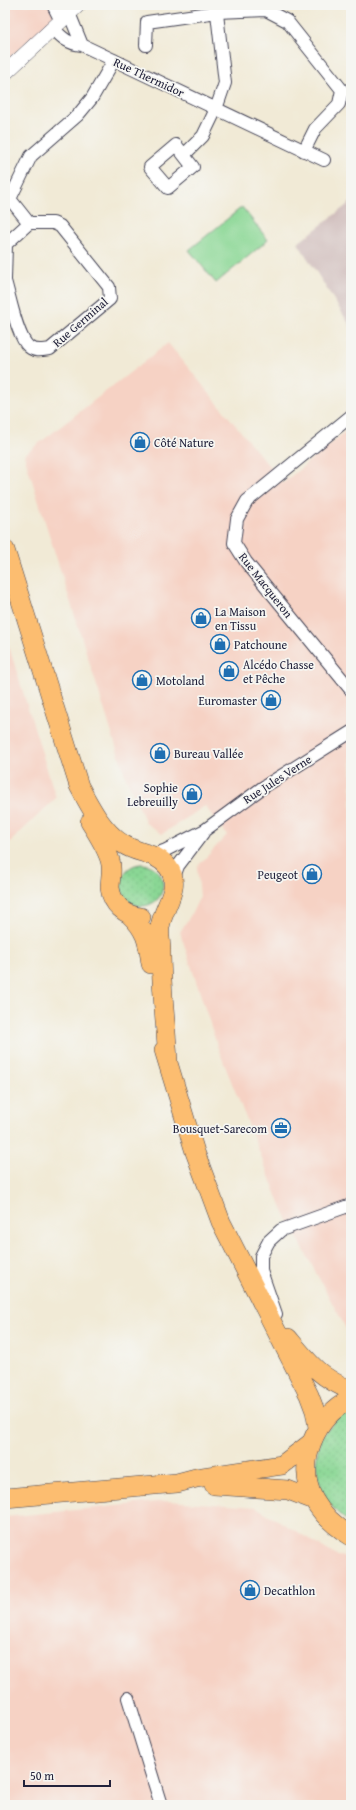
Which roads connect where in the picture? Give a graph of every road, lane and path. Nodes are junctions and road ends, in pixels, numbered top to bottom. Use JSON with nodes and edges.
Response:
{"nodes":[{"id":1,"x":53,"y":5,"type":"edge"},
{"id":2,"x":216,"y":9,"type":"edge"},
{"id":3,"x":66,"y":17,"type":"edge"},
{"id":4,"x":82,"y":45,"type":"junction"},
{"id":5,"x":146,"y":45,"type":"dead end"},
{"id":6,"x":114,"y":60,"type":"junction"},
{"id":7,"x":5,"y":73,"type":"edge"},
{"id":8,"x":342,"y":90,"type":"junction"},
{"id":9,"x":351,"y":100,"type":"edge"},
{"id":10,"x":216,"y":109,"type":"junction"},
{"id":11,"x":304,"y":150,"type":"junction"},
{"id":12,"x":184,"y":155,"type":"dead end"},
{"id":13,"x":324,"y":160,"type":"dead end"},
{"id":14,"x":7,"y":201,"type":"edge"},
{"id":15,"x":29,"y":223,"type":"junction"},
{"id":16,"x":6,"y":243,"type":"edge"},
{"id":17,"x":5,"y":280,"type":"edge"},
{"id":18,"x":351,"y":416,"type":"edge"},
{"id":19,"x":5,"y":550,"type":"edge"},
{"id":20,"x":5,"y":584,"type":"edge"},
{"id":21,"x":351,"y":690,"type":"edge"},
{"id":22,"x":351,"y":732,"type":"edge"},
{"id":23,"x":205,"y":830,"type":"junction"},
{"id":24,"x":147,"y":854,"type":"junction"},
{"id":25,"x":111,"y":878,"type":"junction"},
{"id":26,"x":174,"y":880,"type":"junction"},
{"id":27,"x":168,"y":903,"type":"junction"},
{"id":28,"x":129,"y":914,"type":"junction"},
{"id":29,"x":168,"y":1061,"type":"junction"},
{"id":30,"x":351,"y":1205,"type":"edge"},
{"id":31,"x":268,"y":1314,"type":"junction"},
{"id":32,"x":283,"y":1332,"type":"junction"},
{"id":33,"x":351,"y":1390,"type":"edge"},
{"id":34,"x":351,"y":1399,"type":"edge"},
{"id":35,"x":315,"y":1435,"type":"junction"},
{"id":36,"x":177,"y":1483,"type":"junction"},
{"id":37,"x":5,"y":1498,"type":"edge"},
{"id":38,"x":314,"y":1500,"type":"junction"},
{"id":39,"x":351,"y":1536,"type":"edge"},
{"id":40,"x":128,"y":1698,"type":"dead end"},
{"id":41,"x":161,"y":1805,"type":"edge"}],
"edges":[{"from":1,"to":3,"type":"street"},
{"from":2,"to":5,"type":"street"},
{"from":2,"to":8,"type":"street"},
{"from":2,"to":10,"type":"street"},
{"from":3,"to":4,"type":"street"},
{"from":3,"to":4,"type":"street","name":"Rue Thermidor"},
{"from":3,"to":7,"type":"street"},
{"from":4,"to":6,"type":"street","name":"Rue Thermidor"},
{"from":6,"to":10,"type":"street","name":"Rue Thermidor"},
{"from":6,"to":14,"type":"street"},
{"from":8,"to":9,"type":"street"},
{"from":8,"to":11,"type":"street"},
{"from":10,"to":11,"type":"street","name":"Rue Thermidor"},
{"from":10,"to":12,"type":"street"},
{"from":11,"to":13,"type":"street","name":"Rue Thermidor"},
{"from":14,"to":15,"type":"street"},
{"from":15,"to":16,"type":"street","name":"Rue Germinal"},
{"from":15,"to":17,"type":"street","name":"Rue Germinal"},
{"from":16,"to":17,"type":"street","name":"Rue Germinal"},
{"from":18,"to":21,"type":"street","name":"Rue Macqueron"},
{"from":19,"to":24,"type":"main road"},
{"from":20,"to":25,"type":"main road"},
{"from":22,"to":23,"type":"street","name":"Rue Jules Verne"},
{"from":23,"to":24,"type":"street","name":"Rue Jules Verne"},
{"from":23,"to":26,"type":"street","name":"Rue Jules Verne"},
{"from":24,"to":25,"type":"main road"},
{"from":24,"to":26,"type":"main road"},
{"from":25,"to":28,"type":"main road"},
{"from":26,"to":27,"type":"main road"},
{"from":27,"to":28,"type":"main road"},
{"from":27,"to":29,"type":"main road"},
{"from":28,"to":29,"type":"main road"},
{"from":29,"to":31,"type":"main road"},
{"from":30,"to":32,"type":"street"},
{"from":31,"to":32,"type":"main road"},
{"from":31,"to":35,"type":"main road"},
{"from":32,"to":33,"type":"main road"},
{"from":34,"to":35,"type":"main road"},
{"from":35,"to":36,"type":"main road"},
{"from":35,"to":38,"type":"main road"},
{"from":36,"to":37,"type":"main road"},
{"from":36,"to":38,"type":"main road"},
{"from":38,"to":39,"type":"main road"},
{"from":40,"to":41,"type":"street"}]}
